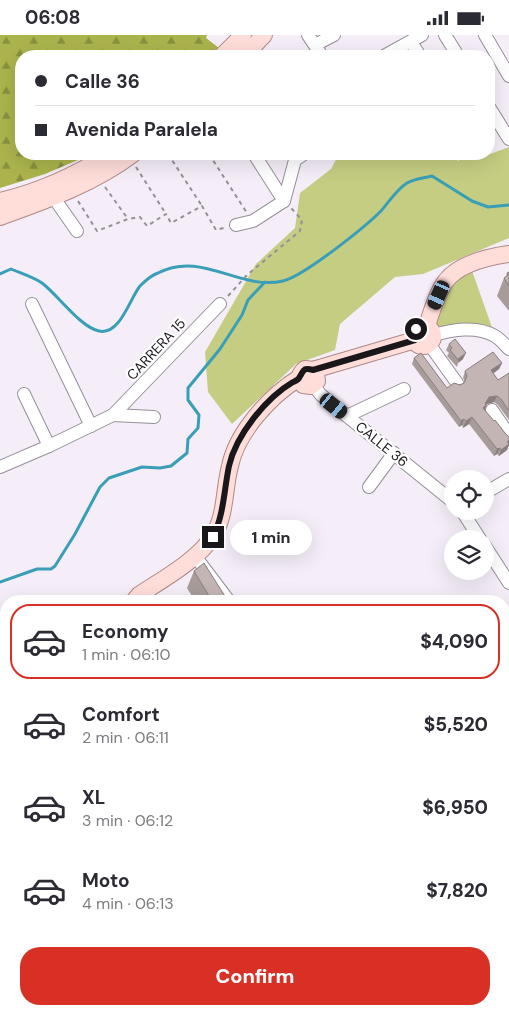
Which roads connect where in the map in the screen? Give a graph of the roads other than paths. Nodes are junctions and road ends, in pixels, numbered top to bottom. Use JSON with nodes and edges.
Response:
{"nodes":[{"id":1,"x":243,"y":35,"type":"edge"},
{"id":2,"x":264,"y":35,"type":"edge"},
{"id":3,"x":334,"y":35,"type":"edge"},
{"id":4,"x":445,"y":35,"type":"edge"},
{"id":5,"x":485,"y":35,"type":"edge"},
{"id":6,"x":417,"y":38,"type":"edge"},
{"id":7,"x":315,"y":46,"type":"edge"},
{"id":8,"x":230,"y":50,"type":"edge"},
{"id":9,"x":250,"y":50,"type":"edge"},
{"id":10,"x":395,"y":50,"type":"edge"},
{"id":11,"x":454,"y":50,"type":"edge"},
{"id":12,"x":494,"y":50,"type":"edge"},
{"id":13,"x":495,"y":52,"type":"edge"},
{"id":14,"x":509,"y":76,"type":"edge"},
{"id":15,"x":495,"y":117,"type":"edge"},
{"id":16,"x":509,"y":139,"type":"edge"},
{"id":17,"x":99,"y":160,"type":"edge"},
{"id":18,"x":124,"y":160,"type":"edge"},
{"id":19,"x":258,"y":160,"type":"edge"},
{"id":20,"x":295,"y":160,"type":"edge"},
{"id":21,"x":54,"y":198,"type":"junction"},
{"id":22,"x":0,"y":201,"type":"edge"},
{"id":23,"x":284,"y":201,"type":"junction"},
{"id":24,"x":0,"y":217,"type":"edge"},
{"id":25,"x":236,"y":225,"type":"road end"},
{"id":26,"x":77,"y":231,"type":"dead end"},
{"id":27,"x":509,"y":254,"type":"edge"},
{"id":28,"x":220,"y":304,"type":"dead end"},
{"id":29,"x":32,"y":305,"type":"dead end"},
{"id":30,"x":426,"y":336,"type":"junction"},
{"id":31,"x":509,"y":349,"type":"edge"},
{"id":32,"x":309,"y":378,"type":"junction"},
{"id":33,"x":457,"y":383,"type":"edge"},
{"id":34,"x":404,"y":389,"type":"dead end"},
{"id":35,"x":24,"y":395,"type":"dead end"},
{"id":36,"x":492,"y":410,"type":"dead end"},
{"id":37,"x":113,"y":415,"type":"junction"},
{"id":38,"x":347,"y":416,"type":"junction"},
{"id":39,"x":154,"y":417,"type":"dead end"},
{"id":40,"x":91,"y":426,"type":"junction"},
{"id":41,"x":509,"y":435,"type":"edge"},
{"id":42,"x":49,"y":446,"type":"junction"},
{"id":43,"x":394,"y":453,"type":"junction"},
{"id":44,"x":0,"y":467,"type":"edge"},
{"id":45,"x":509,"y":479,"type":"edge"},
{"id":46,"x":370,"y":487,"type":"dead end"},
{"id":47,"x":494,"y":488,"type":"edge"},
{"id":48,"x":444,"y":494,"type":"edge"},
{"id":49,"x":195,"y":556,"type":"junction"},
{"id":50,"x":494,"y":560,"type":"edge"},
{"id":51,"x":509,"y":583,"type":"edge"},
{"id":52,"x":144,"y":595,"type":"edge"},
{"id":53,"x":224,"y":595,"type":"edge"}],
"edges":[{"from":1,"to":8,"type":"main road"},
{"from":2,"to":9,"type":"main road"},
{"from":3,"to":7,"type":"street"},
{"from":4,"to":11,"type":"street"},
{"from":5,"to":12,"type":"street"},
{"from":6,"to":10,"type":"street"},
{"from":13,"to":14,"type":"street"},
{"from":15,"to":16,"type":"street"},
{"from":17,"to":22,"type":"main road"},
{"from":18,"to":21,"type":"main road"},
{"from":19,"to":23,"type":"street"},
{"from":20,"to":23,"type":"street"},
{"from":21,"to":24,"type":"main road"},
{"from":21,"to":26,"type":"street"},
{"from":23,"to":25,"type":"street"},
{"from":27,"to":30,"type":"main road"},
{"from":28,"to":37,"type":"street","name":"CARRERA 15"},
{"from":29,"to":40,"type":"street"},
{"from":30,"to":31,"type":"street"},
{"from":30,"to":32,"type":"main road"},
{"from":30,"to":33,"type":"street"},
{"from":32,"to":38,"type":"street","name":"CALLE 36"},
{"from":32,"to":49,"type":"main road"},
{"from":34,"to":38,"type":"street"},
{"from":35,"to":42,"type":"street"},
{"from":36,"to":41,"type":"street"},
{"from":37,"to":39,"type":"street","name":"CARRERA 15"},
{"from":37,"to":40,"type":"street","name":"CARRERA 15"},
{"from":38,"to":43,"type":"street","name":"CALLE 36"},
{"from":40,"to":42,"type":"street","name":"CARRERA 15"},
{"from":42,"to":44,"type":"street","name":"CARRERA 15"},
{"from":43,"to":46,"type":"street"},
{"from":43,"to":48,"type":"street","name":"CALLE 36"},
{"from":45,"to":47,"type":"street"},
{"from":49,"to":52,"type":"main road"},
{"from":49,"to":53,"type":"street"},
{"from":50,"to":51,"type":"street"}]}
